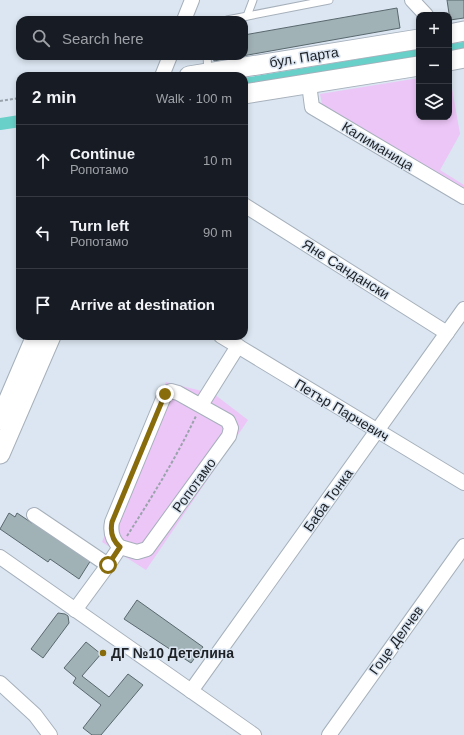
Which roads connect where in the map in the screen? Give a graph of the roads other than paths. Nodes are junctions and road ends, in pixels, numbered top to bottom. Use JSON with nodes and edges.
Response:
{"nodes":[{"id":1,"x":192,"y":0,"type":"edge"},
{"id":2,"x":253,"y":0,"type":"edge"},
{"id":3,"x":329,"y":0,"type":"edge"},
{"id":4,"x":412,"y":0,"type":"edge"},
{"id":5,"x":423,"y":12,"type":"edge"},
{"id":6,"x":186,"y":16,"type":"edge"},
{"id":7,"x":247,"y":16,"type":"joint"},
{"id":8,"x":464,"y":31,"type":"edge"},
{"id":9,"x":452,"y":33,"type":"edge"},
{"id":10,"x":416,"y":39,"type":"edge"},
{"id":11,"x":464,"y":58,"type":"edge"},
{"id":12,"x":248,"y":59,"type":"edge"},
{"id":13,"x":168,"y":60,"type":"edge"},
{"id":14,"x":242,"y":60,"type":"edge"},
{"id":15,"x":452,"y":60,"type":"edge"},
{"id":16,"x":208,"y":64,"type":"edge"},
{"id":17,"x":416,"y":66,"type":"edge"},
{"id":18,"x":164,"y":72,"type":"edge"},
{"id":19,"x":195,"y":72,"type":"edge"},
{"id":20,"x":309,"y":84,"type":"junction"},
{"id":21,"x":248,"y":93,"type":"edge"},
{"id":22,"x":464,"y":197,"type":"edge"},
{"id":23,"x":248,"y":208,"type":"edge"},
{"id":24,"x":464,"y":309,"type":"edge"},
{"id":25,"x":447,"y":333,"type":"junction"},
{"id":26,"x":34,"y":340,"type":"edge"},
{"id":27,"x":49,"y":340,"type":"edge"},
{"id":28,"x":228,"y":340,"type":"edge"},
{"id":29,"x":238,"y":346,"type":"junction"},
{"id":30,"x":201,"y":405,"type":"junction"},
{"id":31,"x":0,"y":420,"type":"edge"},
{"id":32,"x":378,"y":431,"type":"junction"},
{"id":33,"x":0,"y":454,"type":"edge"},
{"id":34,"x":464,"y":483,"type":"edge"},
{"id":35,"x":34,"y":515,"type":"dead end"},
{"id":36,"x":464,"y":546,"type":"edge"},
{"id":37,"x":120,"y":547,"type":"junction"},
{"id":38,"x":0,"y":557,"type":"edge"},
{"id":39,"x":108,"y":565,"type":"junction"},
{"id":40,"x":75,"y":610,"type":"junction"},
{"id":41,"x":0,"y":683,"type":"edge"},
{"id":42,"x":191,"y":691,"type":"junction"},
{"id":43,"x":50,"y":735,"type":"edge"},
{"id":44,"x":254,"y":735,"type":"edge"},
{"id":45,"x":329,"y":735,"type":"edge"}],
"edges":[{"from":1,"to":6,"type":"street"},
{"from":2,"to":7,"type":"lane"},
{"from":3,"to":7,"type":"lane"},
{"from":4,"to":5,"type":"street"},
{"from":8,"to":9,"type":"main road"},
{"from":10,"to":12,"type":"main road","name":"бул. Парта"},
{"from":11,"to":15,"type":"main road"},
{"from":13,"to":18,"type":"street"},
{"from":14,"to":16,"type":"main road","name":"бул. Парта"},
{"from":16,"to":19,"type":"main road","name":"бул. Парта"},
{"from":17,"to":20,"type":"main road","name":"бул. Парта"},
{"from":20,"to":21,"type":"main road","name":"бул. Парта"},
{"from":20,"to":22,"type":"street","name":"Калиманица"},
{"from":23,"to":25,"type":"street","name":"Яне Сандански"},
{"from":24,"to":25,"type":"street","name":"Баба Тонка"},
{"from":25,"to":32,"type":"street","name":"Баба Тонка"},
{"from":26,"to":31,"type":"main road"},
{"from":27,"to":33,"type":"main road"},
{"from":28,"to":29,"type":"street","name":"Петър Парчевич"},
{"from":29,"to":30,"type":"street"},
{"from":29,"to":32,"type":"street","name":"Петър Парчевич"},
{"from":30,"to":37,"type":"street","name":"Ропотамо"},
{"from":30,"to":37,"type":"street","name":"Ропотамо"},
{"from":32,"to":34,"type":"street","name":"Петър Парчевич"},
{"from":32,"to":42,"type":"street","name":"Баба Тонка"},
{"from":35,"to":39,"type":"street"},
{"from":36,"to":45,"type":"street","name":"Гоце Делчев"},
{"from":37,"to":39,"type":"street"},
{"from":38,"to":40,"type":"street"},
{"from":39,"to":40,"type":"street"},
{"from":40,"to":42,"type":"street"},
{"from":41,"to":43,"type":"street"},
{"from":42,"to":44,"type":"street"}]}
